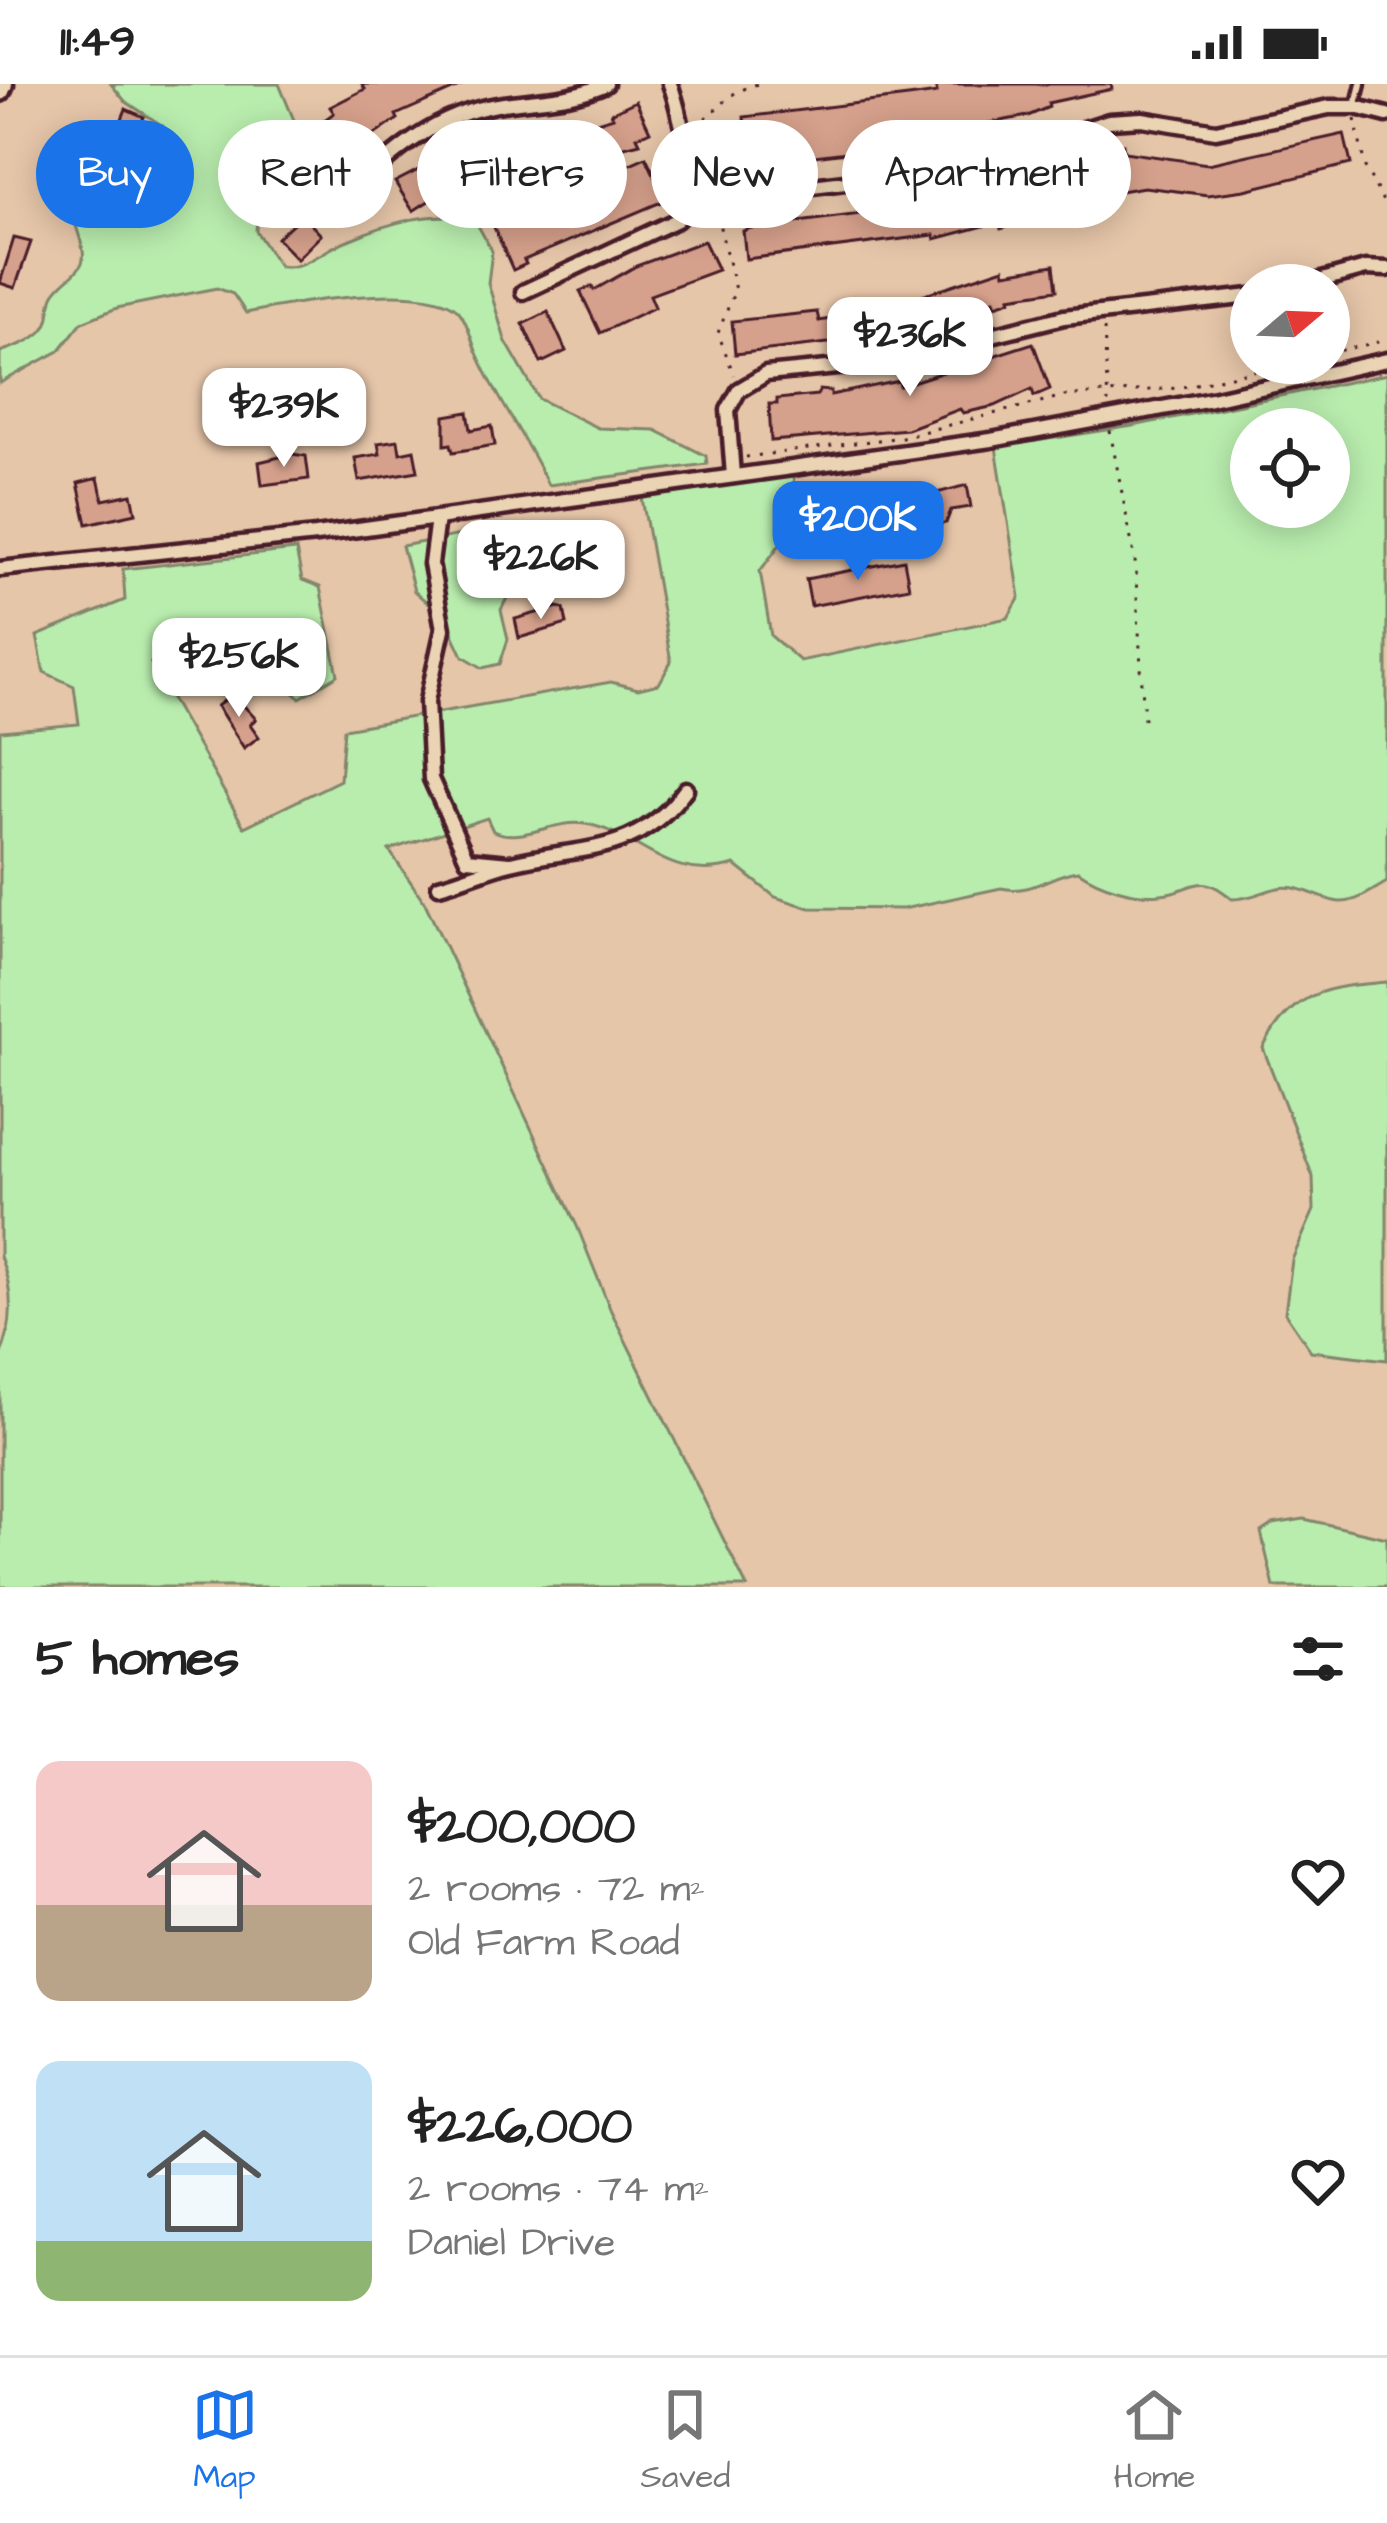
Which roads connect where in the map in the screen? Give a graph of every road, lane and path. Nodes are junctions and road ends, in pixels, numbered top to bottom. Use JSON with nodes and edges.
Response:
{"nodes":[{"id":1,"x":606,"y":84,"type":"edge"},
{"id":2,"x":670,"y":84,"type":"edge"},
{"id":3,"x":757,"y":84,"type":"edge"},
{"id":4,"x":1361,"y":84,"type":"edge"},
{"id":5,"x":1355,"y":113,"type":"junction"},
{"id":6,"x":1387,"y":115,"type":"edge"},
{"id":7,"x":680,"y":120,"type":"edge"},
{"id":8,"x":703,"y":120,"type":"edge"},
{"id":9,"x":393,"y":152,"type":"edge"},
{"id":10,"x":818,"y":187,"type":"edge"},
{"id":11,"x":1387,"y":209,"type":"edge"},
{"id":12,"x":660,"y":228,"type":"edge"},
{"id":13,"x":720,"y":228,"type":"edge"},
{"id":14,"x":1387,"y":269,"type":"edge"},
{"id":15,"x":1350,"y":272,"type":"edge"},
{"id":16,"x":523,"y":292,"type":"dead end"},
{"id":17,"x":1230,"y":298,"type":"edge"},
{"id":18,"x":1103,"y":320,"type":"dead end"},
{"id":19,"x":1387,"y":340,"type":"edge"},
{"id":20,"x":1350,"y":348,"type":"edge"},
{"id":21,"x":1387,"y":359,"type":"edge"},
{"id":22,"x":1230,"y":376,"type":"edge"},
{"id":23,"x":735,"y":377,"type":"dead end"},
{"id":24,"x":1108,"y":389,"type":"junction"},
{"id":25,"x":1108,"y":420,"type":"junction"},
{"id":26,"x":741,"y":458,"type":"dead end"},
{"id":27,"x":733,"y":476,"type":"junction"},
{"id":28,"x":437,"y":518,"type":"junction"},
{"id":29,"x":0,"y":569,"type":"edge"},
{"id":30,"x":1144,"y":720,"type":"dead end"},
{"id":31,"x":686,"y":789,"type":"dead end"},
{"id":32,"x":509,"y":863,"type":"junction"},
{"id":33,"x":439,"y":886,"type":"dead end"}],
"edges":[{"from":1,"to":9,"type":"street"},
{"from":2,"to":7,"type":"street"},
{"from":3,"to":8,"type":"path"},
{"from":4,"to":5,"type":"lane"},
{"from":5,"to":6,"type":"street"},
{"from":5,"to":10,"type":"street"},
{"from":5,"to":11,"type":"path"},
{"from":12,"to":16,"type":"street"},
{"from":13,"to":23,"type":"path"},
{"from":14,"to":15,"type":"street"},
{"from":17,"to":27,"type":"street"},
{"from":18,"to":24,"type":"path"},
{"from":19,"to":20,"type":"path"},
{"from":21,"to":25,"type":"street"},
{"from":22,"to":24,"type":"path"},
{"from":24,"to":25,"type":"path"},
{"from":24,"to":26,"type":"path"},
{"from":25,"to":27,"type":"street"},
{"from":25,"to":30,"type":"path"},
{"from":27,"to":28,"type":"street"},
{"from":28,"to":29,"type":"street"},
{"from":28,"to":32,"type":"street"},
{"from":31,"to":32,"type":"street"},
{"from":32,"to":33,"type":"street"}]}
